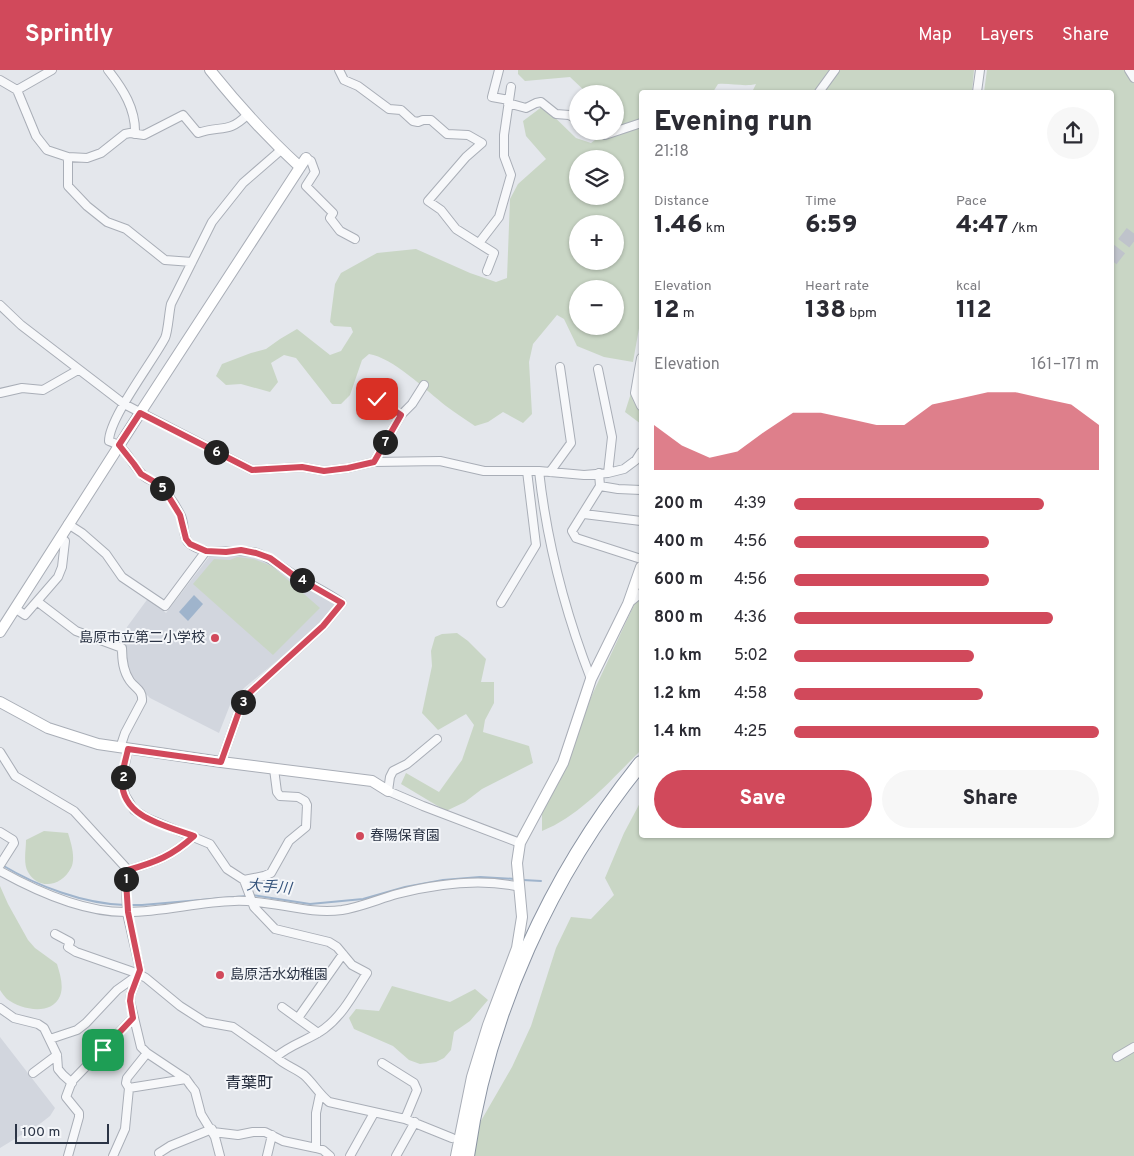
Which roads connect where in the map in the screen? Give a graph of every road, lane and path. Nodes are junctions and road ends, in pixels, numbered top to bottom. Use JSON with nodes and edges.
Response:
{"nodes":[{"id":1,"x":52,"y":70,"type":"edge"},
{"id":2,"x":108,"y":70,"type":"edge"},
{"id":3,"x":210,"y":70,"type":"edge"},
{"id":4,"x":340,"y":70,"type":"edge"},
{"id":5,"x":499,"y":70,"type":"edge"},
{"id":6,"x":835,"y":70,"type":"edge"},
{"id":7,"x":980,"y":70,"type":"edge"},
{"id":8,"x":1129,"y":70,"type":"edge"},
{"id":9,"x":1134,"y":78,"type":"edge"},
{"id":10,"x":0,"y":80,"type":"edge"},
{"id":11,"x":511,"y":87,"type":"dead end"},
{"id":12,"x":16,"y":90,"type":"junction"},
{"id":13,"x":820,"y":90,"type":"edge"},
{"id":14,"x":977,"y":90,"type":"edge"},
{"id":15,"x":509,"y":101,"type":"junction"},
{"id":16,"x":247,"y":115,"type":"junction"},
{"id":17,"x":569,"y":115,"type":"edge"},
{"id":18,"x":639,"y":124,"type":"edge"},
{"id":19,"x":624,"y":129,"type":"edge"},
{"id":20,"x":135,"y":134,"type":"junction"},
{"id":21,"x":281,"y":150,"type":"junction"},
{"id":22,"x":68,"y":157,"type":"junction"},
{"id":23,"x":306,"y":158,"type":"joint"},
{"id":24,"x":300,"y":167,"type":"junction"},
{"id":25,"x":355,"y":239,"type":"dead end"},
{"id":26,"x":479,"y":244,"type":"junction"},
{"id":27,"x":192,"y":262,"type":"junction"},
{"id":28,"x":487,"y":271,"type":"dead end"},
{"id":29,"x":0,"y":306,"type":"edge"},
{"id":30,"x":560,"y":367,"type":"dead end"},
{"id":31,"x":598,"y":369,"type":"dead end"},
{"id":32,"x":78,"y":370,"type":"junction"},
{"id":33,"x":639,"y":370,"type":"edge"},
{"id":34,"x":366,"y":383,"type":"dead end"},
{"id":35,"x":424,"y":386,"type":"dead end"},
{"id":36,"x":0,"y":394,"type":"edge"},
{"id":37,"x":639,"y":402,"type":"edge"},
{"id":38,"x":124,"y":404,"type":"junction"},
{"id":39,"x":140,"y":413,"type":"junction"},
{"id":40,"x":401,"y":415,"type":"junction"},
{"id":41,"x":119,"y":445,"type":"junction"},
{"id":42,"x":639,"y":455,"type":"edge"},
{"id":43,"x":374,"y":462,"type":"junction"},
{"id":44,"x":539,"y":470,"type":"junction"},
{"id":45,"x":527,"y":471,"type":"junction"},
{"id":46,"x":550,"y":472,"type":"junction"},
{"id":47,"x":608,"y":473,"type":"junction"},
{"id":48,"x":599,"y":474,"type":"junction"},
{"id":49,"x":600,"y":486,"type":"junction"},
{"id":50,"x":639,"y":490,"type":"edge"},
{"id":51,"x":584,"y":514,"type":"junction"},
{"id":52,"x":639,"y":520,"type":"edge"},
{"id":53,"x":68,"y":524,"type":"junction"},
{"id":54,"x":60,"y":537,"type":"junction"},
{"id":55,"x":206,"y":551,"type":"junction"},
{"id":56,"x":639,"y":558,"type":"edge"},
{"id":57,"x":639,"y":573,"type":"edge"},
{"id":58,"x":639,"y":595,"type":"edge"},
{"id":59,"x":38,"y":602,"type":"junction"},
{"id":60,"x":500,"y":603,"type":"dead end"},
{"id":61,"x":628,"y":604,"type":"junction"},
{"id":62,"x":16,"y":609,"type":"junction"},
{"id":63,"x":0,"y":632,"type":"edge"},
{"id":64,"x":591,"y":679,"type":"junction"},
{"id":65,"x":0,"y":702,"type":"edge"},
{"id":66,"x":437,"y":739,"type":"dead end"},
{"id":67,"x":124,"y":749,"type":"junction"},
{"id":68,"x":0,"y":752,"type":"edge"},
{"id":69,"x":221,"y":762,"type":"junction"},
{"id":70,"x":639,"y":766,"type":"edge"},
{"id":71,"x":274,"y":769,"type":"junction"},
{"id":72,"x":388,"y":791,"type":"junction"},
{"id":73,"x":0,"y":832,"type":"edge"},
{"id":74,"x":194,"y":836,"type":"junction"},
{"id":75,"x":520,"y":843,"type":"junction"},
{"id":76,"x":1,"y":863,"type":"edge"},
{"id":77,"x":128,"y":870,"type":"junction"},
{"id":78,"x":0,"y":871,"type":"edge"},
{"id":79,"x":244,"y":880,"type":"junction"},
{"id":80,"x":520,"y":882,"type":"junction"},
{"id":81,"x":250,"y":898,"type":"junction"},
{"id":82,"x":127,"y":908,"type":"junction"},
{"id":83,"x":55,"y":934,"type":"dead end"},
{"id":84,"x":343,"y":954,"type":"junction"},
{"id":85,"x":139,"y":974,"type":"junction"},
{"id":86,"x":282,"y":1007,"type":"dead end"},
{"id":87,"x":0,"y":1008,"type":"edge"},
{"id":88,"x":133,"y":1018,"type":"junction"},
{"id":89,"x":298,"y":1018,"type":"junction"},
{"id":90,"x":318,"y":1033,"type":"junction"},
{"id":91,"x":50,"y":1039,"type":"junction"},
{"id":92,"x":1134,"y":1047,"type":"edge"},
{"id":93,"x":147,"y":1053,"type":"junction"},
{"id":94,"x":57,"y":1055,"type":"junction"},
{"id":95,"x":276,"y":1057,"type":"junction"},
{"id":96,"x":1117,"y":1057,"type":"dead end"},
{"id":97,"x":382,"y":1063,"type":"dead end"},
{"id":98,"x":33,"y":1073,"type":"dead end"},
{"id":99,"x":186,"y":1079,"type":"junction"},
{"id":100,"x":72,"y":1083,"type":"junction"},
{"id":101,"x":129,"y":1088,"type":"junction"},
{"id":102,"x":320,"y":1094,"type":"junction"},
{"id":103,"x":374,"y":1113,"type":"junction"},
{"id":104,"x":405,"y":1119,"type":"junction"},
{"id":105,"x":415,"y":1122,"type":"junction"},
{"id":106,"x":212,"y":1131,"type":"junction"},
{"id":107,"x":272,"y":1135,"type":"junction"},
{"id":108,"x":452,"y":1138,"type":"dead end"},
{"id":109,"x":306,"y":1147,"type":"junction"},
{"id":110,"x":316,"y":1148,"type":"junction"},
{"id":111,"x":159,"y":1153,"type":"dead end"},
{"id":112,"x":68,"y":1156,"type":"edge"},
{"id":113,"x":113,"y":1156,"type":"edge"},
{"id":114,"x":220,"y":1156,"type":"edge"},
{"id":115,"x":267,"y":1156,"type":"edge"},
{"id":116,"x":304,"y":1156,"type":"edge"},
{"id":117,"x":330,"y":1156,"type":"edge"},
{"id":118,"x":350,"y":1156,"type":"edge"},
{"id":119,"x":396,"y":1156,"type":"edge"},
{"id":120,"x":456,"y":1156,"type":"edge"},
{"id":121,"x":467,"y":1156,"type":"edge"}],
"edges":[{"from":1,"to":12,"type":"street"},
{"from":2,"to":20,"type":"street"},
{"from":3,"to":16,"type":"street"},
{"from":4,"to":26,"type":"street"},
{"from":5,"to":15,"type":"street"},
{"from":6,"to":13,"type":"street"},
{"from":7,"to":14,"type":"street"},
{"from":8,"to":9,"type":"street"},
{"from":10,"to":12,"type":"street"},
{"from":11,"to":15,"type":"street"},
{"from":12,"to":22,"type":"street"},
{"from":15,"to":17,"type":"street"},
{"from":15,"to":26,"type":"street"},
{"from":16,"to":20,"type":"street"},
{"from":16,"to":21,"type":"street"},
{"from":18,"to":19,"type":"street"},
{"from":20,"to":22,"type":"street"},
{"from":21,"to":24,"type":"street"},
{"from":21,"to":27,"type":"street"},
{"from":22,"to":27,"type":"street"},
{"from":23,"to":24,"type":"street"},
{"from":23,"to":25,"type":"street"},
{"from":24,"to":39,"type":"street"},
{"from":26,"to":28,"type":"street"},
{"from":27,"to":38,"type":"street"},
{"from":29,"to":32,"type":"street"},
{"from":30,"to":46,"type":"street"},
{"from":31,"to":47,"type":"street"},
{"from":32,"to":36,"type":"street"},
{"from":32,"to":38,"type":"street"},
{"from":33,"to":37,"type":"street"},
{"from":34,"to":40,"type":"street"},
{"from":35,"to":40,"type":"street"},
{"from":38,"to":39,"type":"street"},
{"from":38,"to":41,"type":"street"},
{"from":39,"to":41,"type":"street"},
{"from":39,"to":43,"type":"street"},
{"from":40,"to":43,"type":"street"},
{"from":41,"to":53,"type":"street"},
{"from":41,"to":55,"type":"street"},
{"from":42,"to":47,"type":"street"},
{"from":43,"to":45,"type":"street"},
{"from":44,"to":45,"type":"street"},
{"from":44,"to":46,"type":"street"},
{"from":44,"to":64,"type":"street"},
{"from":45,"to":60,"type":"street"},
{"from":46,"to":48,"type":"street"},
{"from":47,"to":48,"type":"street"},
{"from":48,"to":49,"type":"street"},
{"from":49,"to":50,"type":"street"},
{"from":49,"to":51,"type":"street"},
{"from":51,"to":52,"type":"street"},
{"from":51,"to":56,"type":"street"},
{"from":53,"to":54,"type":"street"},
{"from":53,"to":55,"type":"street"},
{"from":54,"to":59,"type":"street"},
{"from":54,"to":62,"type":"street"},
{"from":55,"to":69,"type":"street"},
{"from":57,"to":61,"type":"street"},
{"from":58,"to":61,"type":"street"},
{"from":59,"to":62,"type":"street"},
{"from":59,"to":67,"type":"street"},
{"from":61,"to":64,"type":"street"},
{"from":62,"to":63,"type":"street"},
{"from":64,"to":75,"type":"street"},
{"from":65,"to":67,"type":"street"},
{"from":66,"to":72,"type":"street"},
{"from":67,"to":69,"type":"street"},
{"from":67,"to":74,"type":"street"},
{"from":68,"to":77,"type":"street"},
{"from":69,"to":71,"type":"street"},
{"from":70,"to":121,"type":"highway"},
{"from":71,"to":72,"type":"street"},
{"from":71,"to":79,"type":"street"},
{"from":72,"to":75,"type":"street"},
{"from":73,"to":76,"type":"street"},
{"from":74,"to":77,"type":"street"},
{"from":74,"to":79,"type":"street"},
{"from":75,"to":80,"type":"street"},
{"from":77,"to":82,"type":"street"},
{"from":78,"to":82,"type":"street"},
{"from":79,"to":81,"type":"street"},
{"from":80,"to":81,"type":"street"},
{"from":80,"to":120,"type":"street"},
{"from":81,"to":82,"type":"street"},
{"from":81,"to":84,"type":"street"},
{"from":82,"to":85,"type":"street"},
{"from":83,"to":85,"type":"street"},
{"from":84,"to":89,"type":"street"},
{"from":84,"to":90,"type":"street"},
{"from":85,"to":88,"type":"street"},
{"from":85,"to":91,"type":"street"},
{"from":85,"to":95,"type":"street"},
{"from":86,"to":89,"type":"street"},
{"from":87,"to":91,"type":"street"},
{"from":88,"to":93,"type":"street"},
{"from":88,"to":100,"type":"street"},
{"from":89,"to":90,"type":"street"},
{"from":90,"to":95,"type":"street"},
{"from":91,"to":94,"type":"street"},
{"from":92,"to":96,"type":"street"},
{"from":93,"to":99,"type":"street"},
{"from":93,"to":101,"type":"street"},
{"from":94,"to":98,"type":"street"},
{"from":94,"to":100,"type":"street"},
{"from":95,"to":102,"type":"street"},
{"from":97,"to":104,"type":"street"},
{"from":99,"to":101,"type":"street"},
{"from":99,"to":106,"type":"street"},
{"from":100,"to":112,"type":"street"},
{"from":101,"to":113,"type":"street"},
{"from":102,"to":103,"type":"street"},
{"from":102,"to":110,"type":"street"},
{"from":103,"to":104,"type":"street"},
{"from":103,"to":118,"type":"street"},
{"from":104,"to":105,"type":"street"},
{"from":105,"to":108,"type":"street"},
{"from":105,"to":119,"type":"street"},
{"from":106,"to":107,"type":"street"},
{"from":106,"to":111,"type":"street"},
{"from":106,"to":114,"type":"street"},
{"from":107,"to":109,"type":"street"},
{"from":107,"to":115,"type":"street"},
{"from":109,"to":110,"type":"street"},
{"from":109,"to":116,"type":"street"},
{"from":110,"to":117,"type":"street"}]}
